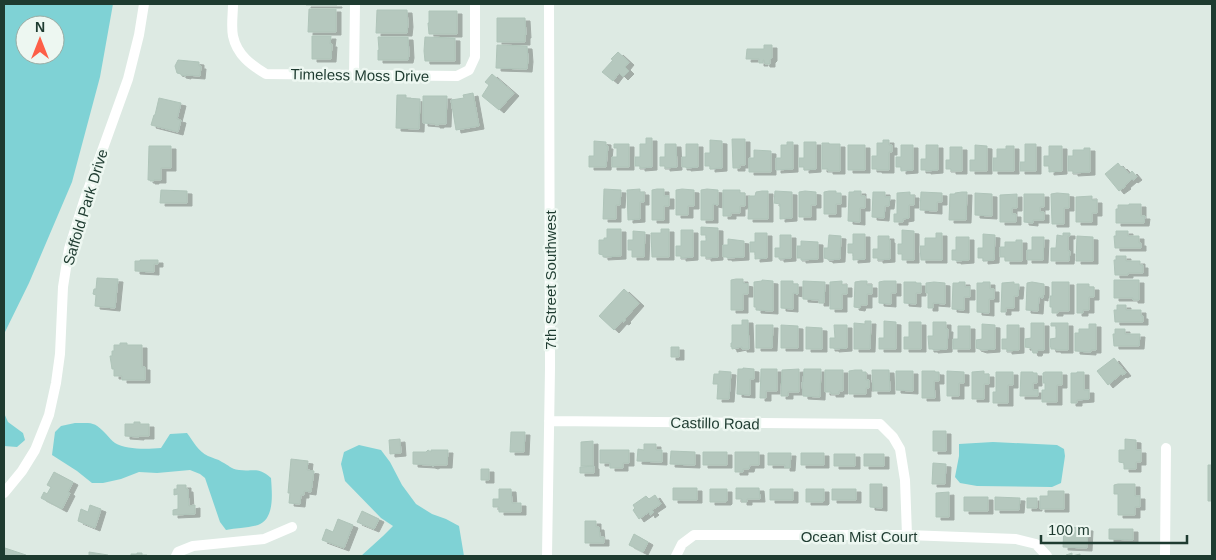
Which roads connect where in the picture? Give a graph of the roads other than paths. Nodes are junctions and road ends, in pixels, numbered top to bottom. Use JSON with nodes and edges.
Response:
{"nodes":[{"id":1,"x":144,"y":4,"type":"edge"},
{"id":2,"x":234,"y":4,"type":"edge"},
{"id":3,"x":355,"y":4,"type":"edge"},
{"id":4,"x":476,"y":4,"type":"edge"},
{"id":5,"x":549,"y":4,"type":"edge"},
{"id":6,"x":354,"y":75,"type":"junction"},
{"id":7,"x":549,"y":421,"type":"junction"},
{"id":8,"x":1166,"y":448,"type":"dead end"},
{"id":9,"x":4,"y":493,"type":"edge"},
{"id":10,"x":292,"y":527,"type":"dead end"},
{"id":11,"x":907,"y":536,"type":"junction"},
{"id":12,"x":176,"y":556,"type":"edge"},
{"id":13,"x":547,"y":556,"type":"edge"},
{"id":14,"x":676,"y":556,"type":"edge"},
{"id":15,"x":1046,"y":556,"type":"edge"},
{"id":16,"x":1165,"y":556,"type":"edge"}],
"edges":[{"from":1,"to":9,"type":"street","name":"Saffold Park Drive"},
{"from":2,"to":6,"type":"street","name":"Timeless Moss Drive"},
{"from":3,"to":6,"type":"street"},
{"from":4,"to":6,"type":"street","name":"Timeless Moss Drive"},
{"from":5,"to":7,"type":"street","name":"7th Street Southwest"},
{"from":7,"to":11,"type":"street","name":"Castillo Road"},
{"from":7,"to":13,"type":"street","name":"7th Street Southwest"},
{"from":8,"to":16,"type":"street"},
{"from":10,"to":12,"type":"street"},
{"from":11,"to":14,"type":"street","name":"Ocean Mist Court"},
{"from":11,"to":15,"type":"street","name":"Ocean Mist Court"}]}
